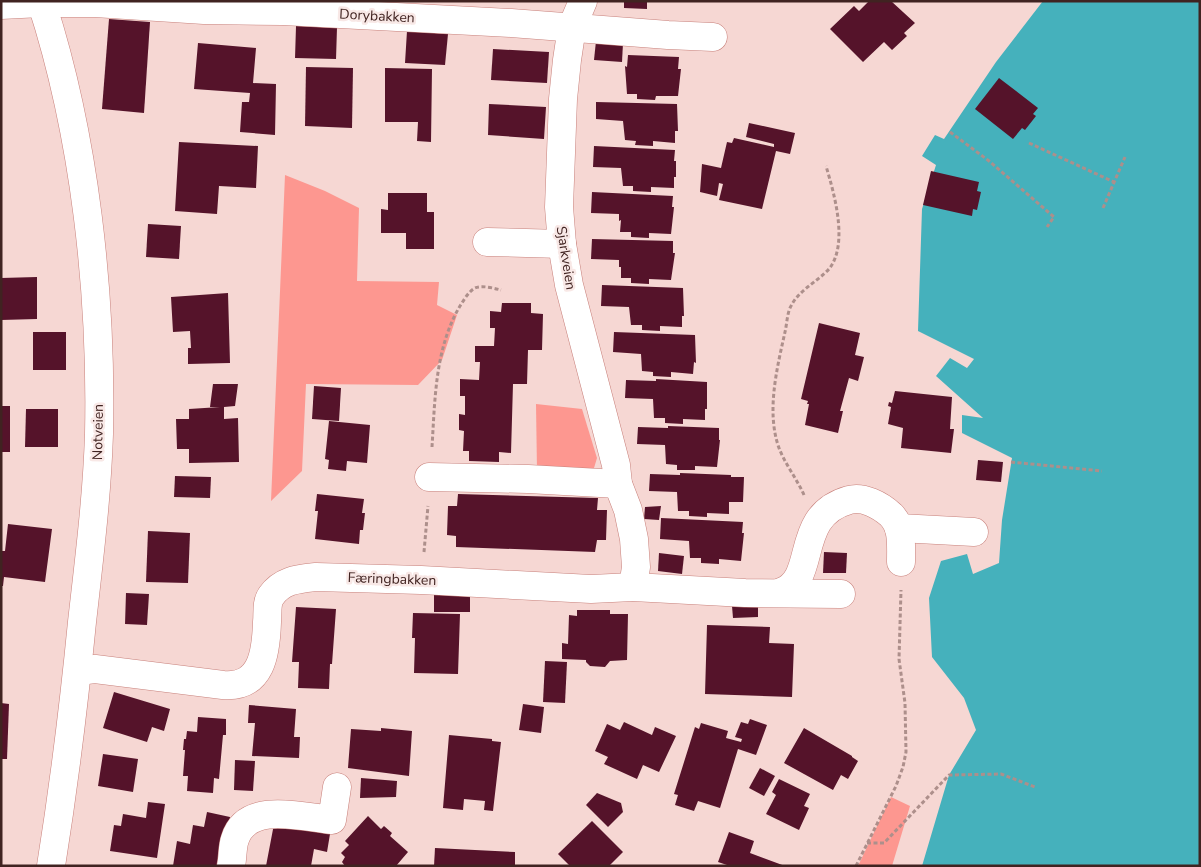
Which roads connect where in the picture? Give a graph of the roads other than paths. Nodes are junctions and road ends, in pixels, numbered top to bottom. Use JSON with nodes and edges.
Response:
{"nodes":[{"id":1,"x":583,"y":1,"type":"edge"},
{"id":2,"x":41,"y":2,"type":"edge"},
{"id":3,"x":1,"y":5,"type":"edge"},
{"id":4,"x":572,"y":27,"type":"junction"},
{"id":5,"x":713,"y":37,"type":"dead end"},
{"id":6,"x":487,"y":242,"type":"dead end"},
{"id":7,"x":562,"y":244,"type":"junction"},
{"id":8,"x":430,"y":477,"type":"road end"},
{"id":9,"x":618,"y":484,"type":"junction"},
{"id":10,"x":899,"y":528,"type":"junction"},
{"id":11,"x":974,"y":532,"type":"dead end"},
{"id":12,"x":901,"y":562,"type":"road end"},
{"id":13,"x":633,"y":587,"type":"junction"},
{"id":14,"x":781,"y":592,"type":"junction"},
{"id":15,"x":841,"y":594,"type":"dead end"},
{"id":16,"x":78,"y":671,"type":"junction"},
{"id":17,"x":337,"y":787,"type":"dead end"},
{"id":18,"x":52,"y":866,"type":"edge"},
{"id":19,"x":232,"y":866,"type":"edge"}],
"edges":[{"from":1,"to":4,"type":"street","name":"Sjarkveien"},
{"from":2,"to":3,"type":"street","name":"Dorybakken"},
{"from":2,"to":4,"type":"street","name":"Dorybakken"},
{"from":2,"to":16,"type":"street","name":"Notveien"},
{"from":4,"to":5,"type":"street","name":"Dorybakken"},
{"from":4,"to":7,"type":"street","name":"Sjarkveien"},
{"from":6,"to":7,"type":"street"},
{"from":7,"to":9,"type":"street","name":"Sjarkveien"},
{"from":8,"to":9,"type":"street"},
{"from":9,"to":13,"type":"street","name":"Sjarkveien"},
{"from":10,"to":11,"type":"street"},
{"from":10,"to":12,"type":"street"},
{"from":10,"to":14,"type":"street"},
{"from":13,"to":14,"type":"street","name":"Færingbakken"},
{"from":13,"to":16,"type":"street","name":"Færingbakken"},
{"from":14,"to":15,"type":"street","name":"Færingbakken"},
{"from":16,"to":18,"type":"street","name":"Notveien"},
{"from":17,"to":19,"type":"street"}]}
